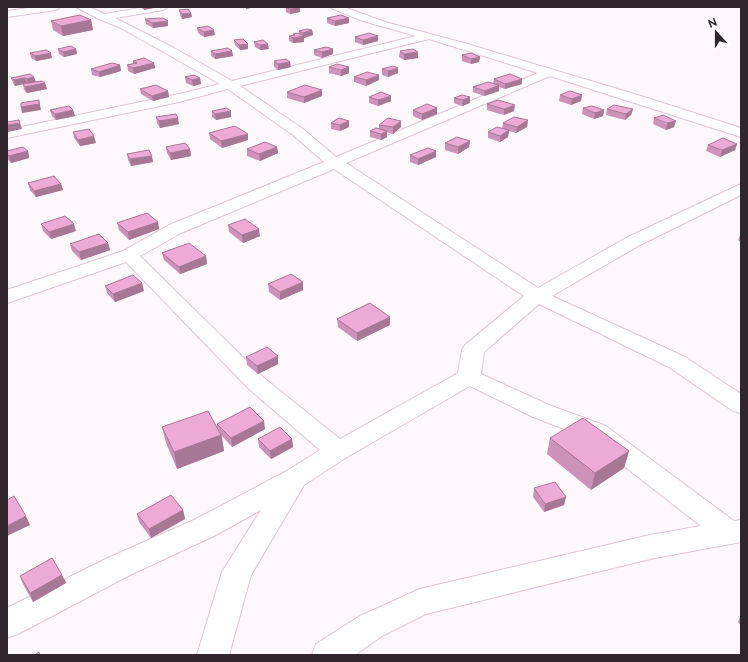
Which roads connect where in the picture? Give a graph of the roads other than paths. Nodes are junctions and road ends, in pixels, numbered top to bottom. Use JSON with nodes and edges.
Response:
{"nodes":[{"id":1,"x":56,"y":7,"type":"edge"},
{"id":2,"x":82,"y":7,"type":"edge"},
{"id":3,"x":163,"y":7,"type":"edge"},
{"id":4,"x":336,"y":7,"type":"edge"},
{"id":5,"x":7,"y":14,"type":"edge"},
{"id":6,"x":102,"y":17,"type":"junction"},
{"id":7,"x":430,"y":36,"type":"junction"},
{"id":8,"x":547,"y":72,"type":"junction"},
{"id":9,"x":230,"y":86,"type":"junction"},
{"id":10,"x":741,"y":133,"type":"edge"},
{"id":11,"x":7,"y":134,"type":"edge"},
{"id":12,"x":335,"y":163,"type":"junction"},
{"id":13,"x":741,"y":189,"type":"edge"},
{"id":14,"x":129,"y":255,"type":"junction"},
{"id":15,"x":537,"y":296,"type":"junction"},
{"id":16,"x":7,"y":297,"type":"edge"},
{"id":17,"x":469,"y":377,"type":"junction"},
{"id":18,"x":741,"y":405,"type":"edge"},
{"id":19,"x":338,"y":451,"type":"junction"},
{"id":20,"x":294,"y":479,"type":"junction"},
{"id":21,"x":736,"y":532,"type":"edge"},
{"id":22,"x":7,"y":624,"type":"edge"},
{"id":23,"x":213,"y":655,"type":"edge"},
{"id":24,"x":328,"y":655,"type":"edge"}],
"edges":[{"from":1,"to":5,"type":"street"},
{"from":2,"to":6,"type":"street"},
{"from":3,"to":6,"type":"street"},
{"from":4,"to":7,"type":"street"},
{"from":6,"to":9,"type":"street"},
{"from":7,"to":8,"type":"street"},
{"from":7,"to":9,"type":"street"},
{"from":8,"to":10,"type":"street"},
{"from":8,"to":12,"type":"street"},
{"from":9,"to":11,"type":"street"},
{"from":9,"to":12,"type":"street"},
{"from":12,"to":14,"type":"street"},
{"from":12,"to":15,"type":"street"},
{"from":13,"to":15,"type":"street"},
{"from":14,"to":16,"type":"street"},
{"from":14,"to":19,"type":"street"},
{"from":15,"to":17,"type":"street"},
{"from":15,"to":18,"type":"street"},
{"from":17,"to":19,"type":"street"},
{"from":17,"to":21,"type":"street"},
{"from":19,"to":20,"type":"street"},
{"from":20,"to":22,"type":"street"},
{"from":20,"to":23,"type":"street"},
{"from":21,"to":24,"type":"street"}]}
